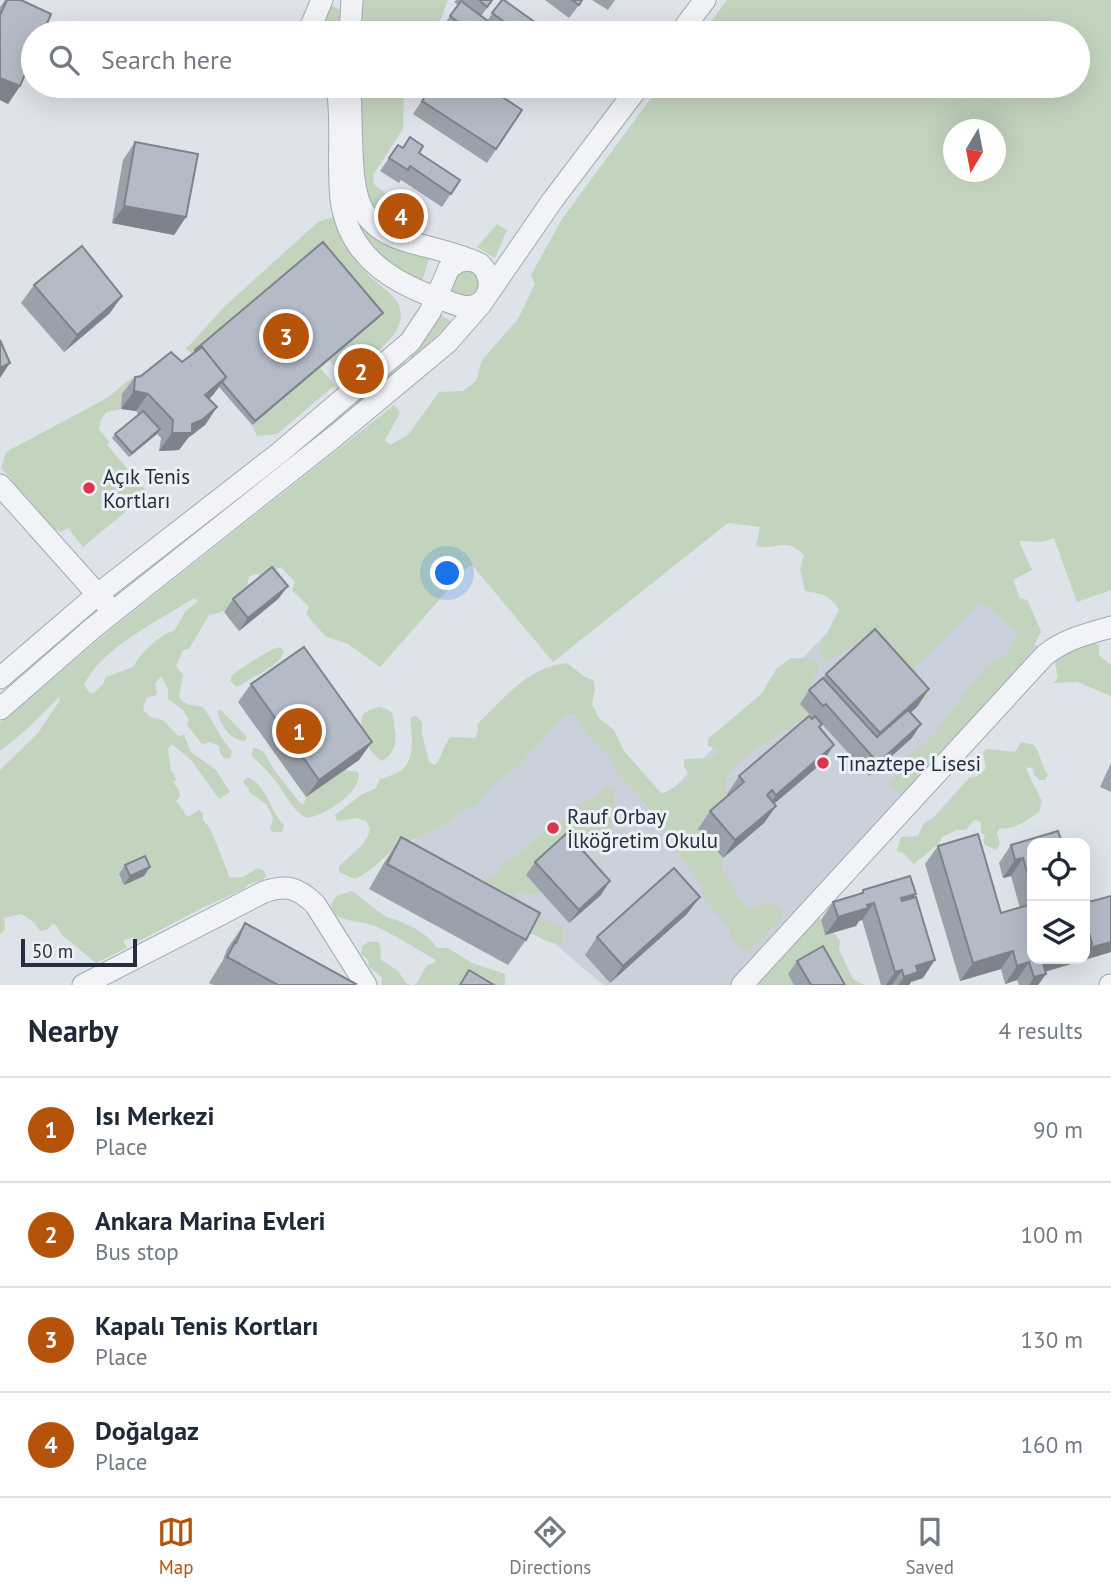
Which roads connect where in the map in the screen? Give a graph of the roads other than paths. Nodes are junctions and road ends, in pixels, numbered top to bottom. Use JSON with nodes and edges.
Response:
{"nodes":[{"id":1,"x":705,"y":0,"type":"edge"},
{"id":2,"x":326,"y":1,"type":"edge"},
{"id":3,"x":351,"y":15,"type":"edge"},
{"id":4,"x":315,"y":21,"type":"edge"},
{"id":5,"x":689,"y":21,"type":"edge"},
{"id":6,"x":337,"y":98,"type":"edge"},
{"id":7,"x":351,"y":98,"type":"edge"},
{"id":8,"x":630,"y":98,"type":"edge"},
{"id":9,"x":513,"y":259,"type":"junction"},
{"id":10,"x":474,"y":261,"type":"junction"},
{"id":11,"x":400,"y":283,"type":"junction"},
{"id":12,"x":487,"y":295,"type":"junction"},
{"id":13,"x":437,"y":298,"type":"junction"},
{"id":14,"x":410,"y":342,"type":"junction"},
{"id":15,"x":0,"y":485,"type":"edge"},
{"id":16,"x":98,"y":594,"type":"junction"},
{"id":17,"x":113,"y":612,"type":"junction"},
{"id":18,"x":1111,"y":627,"type":"edge"},
{"id":19,"x":0,"y":678,"type":"edge"},
{"id":20,"x":0,"y":709,"type":"edge"},
{"id":21,"x":747,"y":983,"type":"edge"},
{"id":22,"x":83,"y":985,"type":"edge"},
{"id":23,"x":366,"y":985,"type":"edge"}],
"edges":[{"from":1,"to":5,"type":"street"},
{"from":2,"to":3,"type":"street"},
{"from":2,"to":4,"type":"street"},
{"from":6,"to":11,"type":"street"},
{"from":7,"to":10,"type":"street"},
{"from":8,"to":9,"type":"street"},
{"from":9,"to":10,"type":"street"},
{"from":9,"to":12,"type":"street"},
{"from":10,"to":12,"type":"street"},
{"from":10,"to":13,"type":"street"},
{"from":11,"to":13,"type":"street"},
{"from":11,"to":14,"type":"street"},
{"from":12,"to":13,"type":"street"},
{"from":12,"to":17,"type":"street"},
{"from":13,"to":14,"type":"street"},
{"from":14,"to":16,"type":"street"},
{"from":15,"to":16,"type":"street"},
{"from":16,"to":17,"type":"street"},
{"from":16,"to":19,"type":"street"},
{"from":17,"to":20,"type":"street"},
{"from":18,"to":21,"type":"street"},
{"from":22,"to":23,"type":"street"}]}
